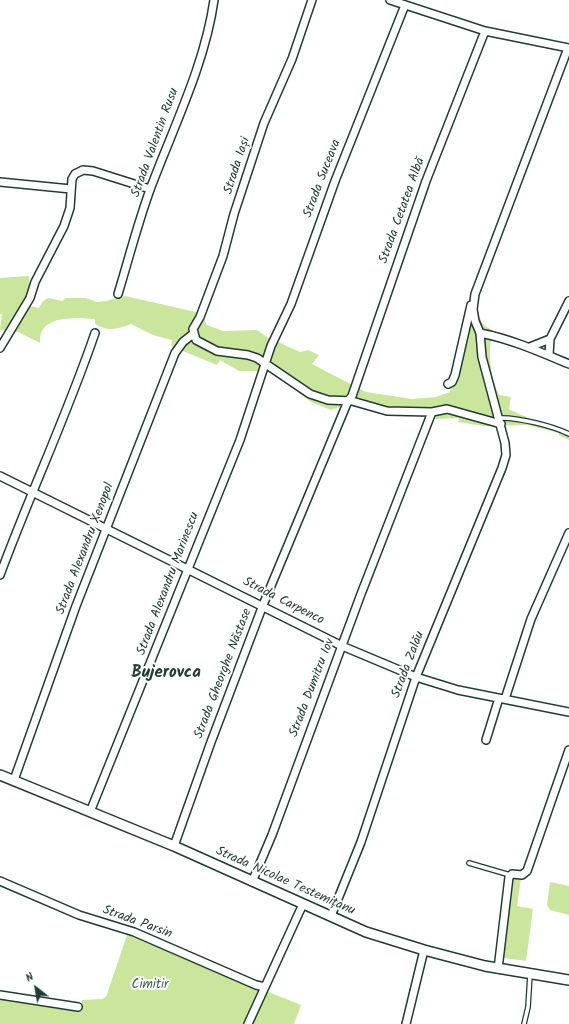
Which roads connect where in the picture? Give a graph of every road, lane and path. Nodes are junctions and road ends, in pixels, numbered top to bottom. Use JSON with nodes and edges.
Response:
{"nodes":[{"id":1,"x":214,"y":0,"type":"edge"},
{"id":2,"x":312,"y":0,"type":"edge"},
{"id":3,"x":390,"y":0,"type":"edge"},
{"id":4,"x":405,"y":5,"type":"junction"},
{"id":5,"x":485,"y":31,"type":"junction"},
{"id":6,"x":568,"y":48,"type":"edge"},
{"id":7,"x":0,"y":182,"type":"edge"},
{"id":8,"x":71,"y":189,"type":"junction"},
{"id":9,"x":150,"y":189,"type":"junction"},
{"id":10,"x":118,"y":294,"type":"dead end"},
{"id":11,"x":474,"y":300,"type":"junction"},
{"id":12,"x":569,"y":301,"type":"edge"},
{"id":13,"x":95,"y":333,"type":"dead end"},
{"id":14,"x":480,"y":333,"type":"junction"},
{"id":15,"x":194,"y":337,"type":"junction"},
{"id":16,"x":550,"y":339,"type":"junction"},
{"id":17,"x":530,"y":347,"type":"junction"},
{"id":18,"x":0,"y":348,"type":"edge"},
{"id":19,"x":549,"y":356,"type":"junction"},
{"id":20,"x":266,"y":362,"type":"junction"},
{"id":21,"x":569,"y":364,"type":"edge"},
{"id":22,"x":448,"y":384,"type":"dead end"},
{"id":23,"x":348,"y":401,"type":"junction"},
{"id":24,"x":432,"y":412,"type":"junction"},
{"id":25,"x":500,"y":421,"type":"junction"},
{"id":26,"x":569,"y":434,"type":"edge"},
{"id":27,"x":0,"y":476,"type":"edge"},
{"id":28,"x":33,"y":492,"type":"junction"},
{"id":29,"x":105,"y":528,"type":"junction"},
{"id":30,"x":569,"y":533,"type":"edge"},
{"id":31,"x":188,"y":569,"type":"junction"},
{"id":32,"x":0,"y":576,"type":"edge"},
{"id":33,"x":263,"y":605,"type":"junction"},
{"id":34,"x":342,"y":646,"type":"junction"},
{"id":35,"x":416,"y":677,"type":"junction"},
{"id":36,"x":502,"y":699,"type":"junction"},
{"id":37,"x":569,"y":712,"type":"edge"},
{"id":38,"x":486,"y":740,"type":"dead end"},
{"id":39,"x":569,"y":750,"type":"edge"},
{"id":40,"x":0,"y":775,"type":"edge"},
{"id":41,"x":14,"y":780,"type":"junction"},
{"id":42,"x":90,"y":812,"type":"junction"},
{"id":43,"x":174,"y":846,"type":"junction"},
{"id":44,"x":469,"y":863,"type":"dead end"},
{"id":45,"x":510,"y":875,"type":"junction"},
{"id":46,"x":0,"y":881,"type":"edge"},
{"id":47,"x":252,"y":882,"type":"junction"},
{"id":48,"x":303,"y":904,"type":"junction"},
{"id":49,"x":331,"y":916,"type":"junction"},
{"id":50,"x":424,"y":950,"type":"junction"},
{"id":51,"x":498,"y":969,"type":"junction"},
{"id":52,"x":530,"y":974,"type":"junction"},
{"id":53,"x":569,"y":980,"type":"edge"},
{"id":54,"x":265,"y":987,"type":"junction"},
{"id":55,"x":0,"y":995,"type":"edge"},
{"id":56,"x":78,"y":1007,"type":"dead end"},
{"id":57,"x":248,"y":1024,"type":"edge"},
{"id":58,"x":406,"y":1024,"type":"edge"},
{"id":59,"x":524,"y":1024,"type":"edge"}],
"edges":[{"from":1,"to":9,"type":"street","name":"Strada Valentin Rusu"},
{"from":2,"to":15,"type":"street","name":"Strada Iași"},
{"from":3,"to":4,"type":"street"},
{"from":4,"to":5,"type":"street"},
{"from":4,"to":20,"type":"street","name":"Strada Suceava"},
{"from":5,"to":6,"type":"street"},
{"from":5,"to":23,"type":"street","name":"Strada Cetatea Albă"},
{"from":6,"to":11,"type":"street"},
{"from":7,"to":8,"type":"street"},
{"from":8,"to":9,"type":"street"},
{"from":8,"to":18,"type":"street"},
{"from":9,"to":10,"type":"street","name":"Strada Valentin Rusu"},
{"from":11,"to":14,"type":"street","name":"Strada Zalău"},
{"from":11,"to":22,"type":"street"},
{"from":12,"to":16,"type":"street"},
{"from":13,"to":28,"type":"street"},
{"from":14,"to":17,"type":"street"},
{"from":14,"to":25,"type":"street","name":"Strada Zalău"},
{"from":15,"to":20,"type":"street"},
{"from":15,"to":29,"type":"street","name":"Strada Alexandru Xenopol"},
{"from":16,"to":17,"type":"street"},
{"from":16,"to":19,"type":"street"},
{"from":17,"to":19,"type":"street"},
{"from":19,"to":21,"type":"street"},
{"from":20,"to":23,"type":"street"},
{"from":20,"to":31,"type":"street","name":"Strada Alexandru Marinescu"},
{"from":23,"to":24,"type":"street"},
{"from":23,"to":33,"type":"street","name":"Strada Gheorghe Năstase"},
{"from":24,"to":25,"type":"street"},
{"from":24,"to":34,"type":"street","name":"Strada Dumitru Iov"},
{"from":25,"to":26,"type":"lane"},
{"from":25,"to":35,"type":"street","name":"Strada Zalău"},
{"from":27,"to":28,"type":"street","name":"Strada Carpenco"},
{"from":28,"to":29,"type":"street","name":"Strada Carpenco"},
{"from":28,"to":32,"type":"street"},
{"from":29,"to":31,"type":"street","name":"Strada Carpenco"},
{"from":29,"to":41,"type":"street","name":"Strada Alexandru Xenopol"},
{"from":30,"to":36,"type":"street"},
{"from":31,"to":33,"type":"street","name":"Strada Carpenco"},
{"from":31,"to":42,"type":"street","name":"Strada Alexandru Marinescu"},
{"from":33,"to":34,"type":"street","name":"Strada Carpenco"},
{"from":33,"to":43,"type":"street","name":"Strada Gheorghe Năstase"},
{"from":34,"to":35,"type":"street","name":"Strada Carpenco"},
{"from":34,"to":47,"type":"street","name":"Strada Dumitru Iov"},
{"from":35,"to":36,"type":"street","name":"Strada Carpenco"},
{"from":35,"to":49,"type":"street","name":"Strada Zalău"},
{"from":36,"to":37,"type":"street","name":"Strada Carpenco"},
{"from":36,"to":38,"type":"street"},
{"from":39,"to":45,"type":"street"},
{"from":40,"to":41,"type":"street","name":"Strada Nicolae Testemițanu"},
{"from":41,"to":42,"type":"street","name":"Strada Nicolae Testemițanu"},
{"from":42,"to":43,"type":"street","name":"Strada Nicolae Testemițanu"},
{"from":43,"to":47,"type":"street","name":"Strada Nicolae Testemițanu"},
{"from":44,"to":45,"type":"lane"},
{"from":45,"to":51,"type":"street"},
{"from":46,"to":54,"type":"street","name":"Strada Parsin"},
{"from":47,"to":48,"type":"street","name":"Strada Nicolae Testemițanu"},
{"from":48,"to":49,"type":"street","name":"Strada Nicolae Testemițanu"},
{"from":48,"to":54,"type":"street"},
{"from":49,"to":50,"type":"street","name":"Strada Nicolae Testemițanu"},
{"from":50,"to":51,"type":"street","name":"Strada Nicolae Testemițanu"},
{"from":50,"to":58,"type":"street"},
{"from":51,"to":52,"type":"street","name":"Strada Nicolae Testemițanu"},
{"from":52,"to":53,"type":"street","name":"Strada Nicolae Testemițanu"},
{"from":52,"to":59,"type":"lane"},
{"from":54,"to":57,"type":"street"},
{"from":55,"to":56,"type":"street"}]}
